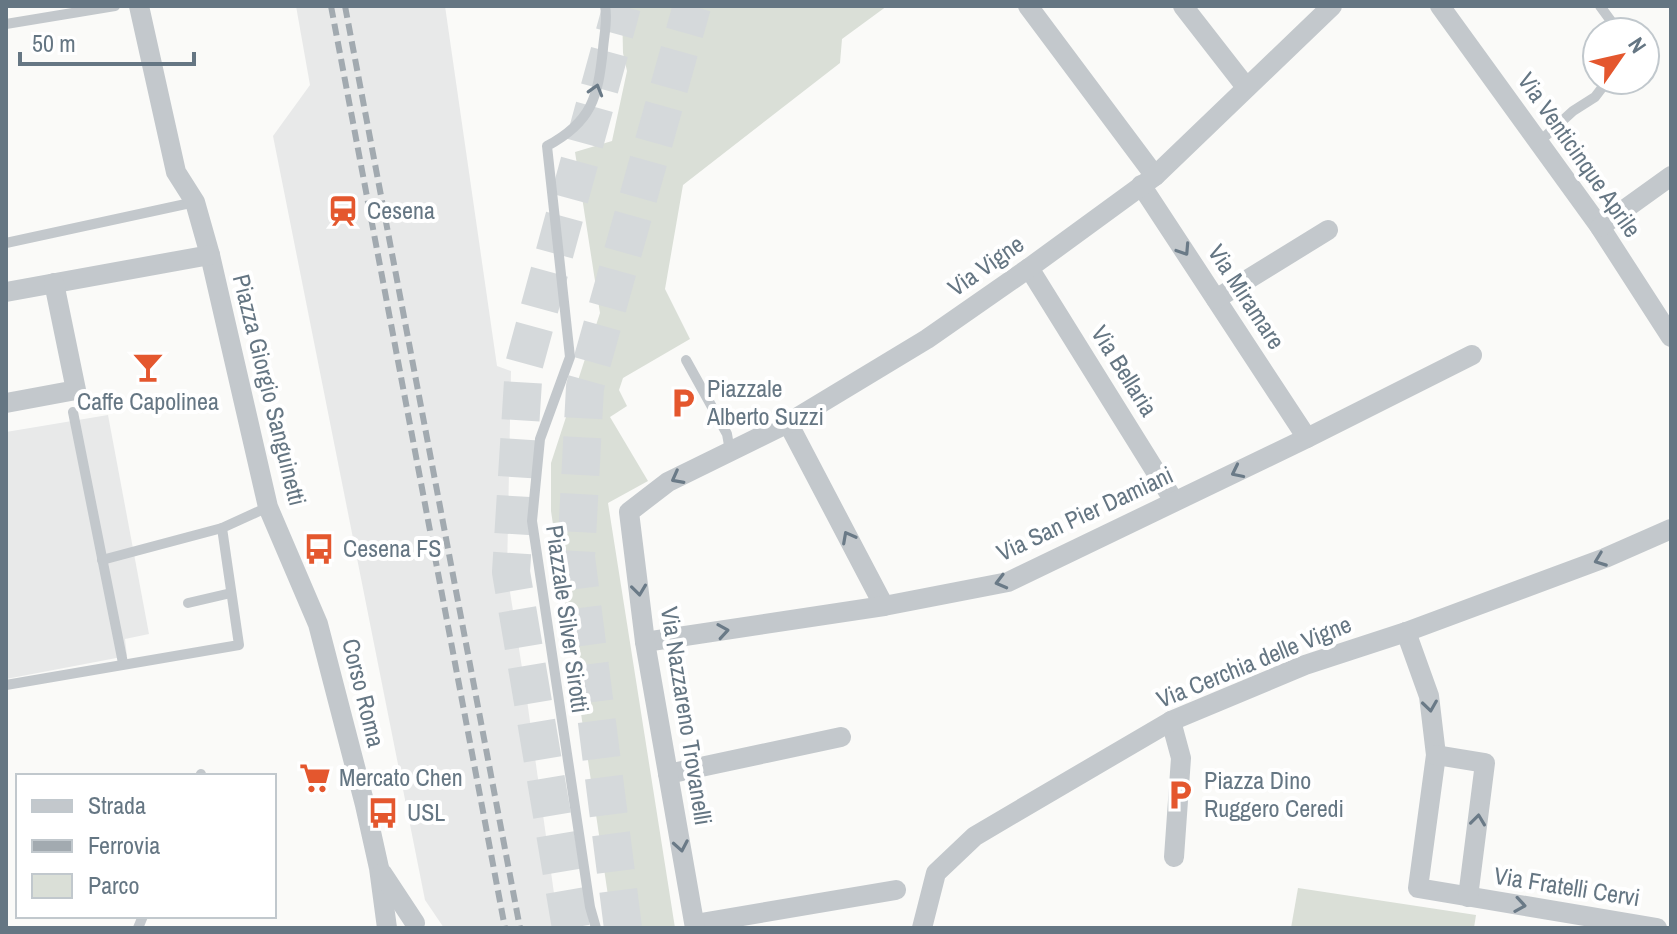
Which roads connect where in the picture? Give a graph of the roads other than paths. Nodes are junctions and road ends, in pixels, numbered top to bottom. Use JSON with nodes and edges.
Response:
{"nodes":[{"id":1,"x":115,"y":6,"type":"edge"},
{"id":2,"x":139,"y":6,"type":"edge"},
{"id":3,"x":1028,"y":6,"type":"edge"},
{"id":4,"x":1183,"y":6,"type":"edge"},
{"id":5,"x":1332,"y":6,"type":"edge"},
{"id":6,"x":1440,"y":6,"type":"edge"},
{"id":7,"x":606,"y":10,"type":"edge"},
{"id":8,"x":6,"y":24,"type":"edge"},
{"id":9,"x":1246,"y":87,"type":"junction"},
{"id":10,"x":1596,"y":96,"type":"edge"},
{"id":11,"x":1539,"y":142,"type":"junction"},
{"id":12,"x":1671,"y":176,"type":"edge"},
{"id":13,"x":1148,"y":180,"type":"junction"},
{"id":14,"x":195,"y":202,"type":"junction"},
{"id":15,"x":1600,"y":227,"type":"junction"},
{"id":16,"x":1328,"y":230,"type":"dead end"},
{"id":17,"x":6,"y":243,"type":"edge"},
{"id":18,"x":210,"y":255,"type":"junction"},
{"id":19,"x":1029,"y":268,"type":"junction"},
{"id":20,"x":54,"y":283,"type":"junction"},
{"id":21,"x":6,"y":292,"type":"edge"},
{"id":22,"x":1216,"y":299,"type":"junction"},
{"id":23,"x":1671,"y":337,"type":"edge"},
{"id":24,"x":1472,"y":355,"type":"dead end"},
{"id":25,"x":686,"y":360,"type":"dead end"},
{"id":26,"x":6,"y":403,"type":"edge"},
{"id":27,"x":73,"y":412,"type":"dead end"},
{"id":28,"x":788,"y":423,"type":"junction"},
{"id":29,"x":1307,"y":438,"type":"junction"},
{"id":30,"x":730,"y":451,"type":"junction"},
{"id":31,"x":1174,"y":501,"type":"junction"},
{"id":32,"x":268,"y":507,"type":"junction"},
{"id":33,"x":629,"y":512,"type":"joint"},
{"id":34,"x":222,"y":528,"type":"junction"},
{"id":35,"x":1671,"y":529,"type":"edge"},
{"id":36,"x":102,"y":560,"type":"junction"},
{"id":37,"x":231,"y":593,"type":"junction"},
{"id":38,"x":188,"y":603,"type":"dead end"},
{"id":39,"x":884,"y":606,"type":"junction"},
{"id":40,"x":318,"y":624,"type":"joint"},
{"id":41,"x":1406,"y":632,"type":"junction"},
{"id":42,"x":645,"y":642,"type":"junction"},
{"id":43,"x":123,"y":663,"type":"junction"},
{"id":44,"x":6,"y":685,"type":"edge"},
{"id":45,"x":1171,"y":721,"type":"junction"},
{"id":46,"x":841,"y":737,"type":"dead end"},
{"id":47,"x":1436,"y":755,"type":"junction"},
{"id":48,"x":668,"y":774,"type":"junction"},
{"id":49,"x":1174,"y":857,"type":"dead end"},
{"id":50,"x":379,"y":868,"type":"junction"},
{"id":51,"x":896,"y":890,"type":"dead end"},
{"id":52,"x":1468,"y":897,"type":"junction"},
{"id":53,"x":421,"y":926,"type":"edge"},
{"id":54,"x":695,"y":926,"type":"edge"},
{"id":55,"x":390,"y":928,"type":"edge"},
{"id":56,"x":596,"y":928,"type":"edge"},
{"id":57,"x":922,"y":928,"type":"edge"},
{"id":58,"x":1657,"y":928,"type":"edge"}],
"edges":[{"from":1,"to":8,"type":"lane"},
{"from":2,"to":14,"type":"street","name":"Piazza Giorgio Sanguinetti"},
{"from":3,"to":13,"type":"street","name":"Via Miramare"},
{"from":4,"to":9,"type":"street"},
{"from":5,"to":9,"type":"street","name":"Via Vigne"},
{"from":6,"to":11,"type":"street","name":"Via Venticinque Aprile"},
{"from":56,"to":7,"type":"lane","name":"Piazzale Silver Sirotti","one_way":true},
{"from":9,"to":13,"type":"street","name":"Via Vigne"},
{"from":10,"to":11,"type":"lane"},
{"from":11,"to":15,"type":"street","name":"Via Venticinque Aprile"},
{"from":12,"to":15,"type":"street"},
{"from":13,"to":19,"type":"street","name":"Via Vigne"},
{"from":13,"to":22,"type":"street","name":"Via Miramare","one_way":true},
{"from":14,"to":17,"type":"lane"},
{"from":14,"to":18,"type":"street","name":"Piazza Giorgio Sanguinetti"},
{"from":15,"to":23,"type":"street","name":"Via Venticinque Aprile"},
{"from":16,"to":22,"type":"street"},
{"from":18,"to":20,"type":"street"},
{"from":18,"to":32,"type":"street","name":"Piazza Giorgio Sanguinetti"},
{"from":19,"to":28,"type":"street","name":"Via Vigne"},
{"from":19,"to":31,"type":"street","name":"Via Bellaria"},
{"from":20,"to":21,"type":"street"},
{"from":20,"to":26,"type":"street"},
{"from":22,"to":29,"type":"street","name":"Via Miramare"},
{"from":24,"to":29,"type":"street","name":"Via San Pier Damiani"},
{"from":25,"to":30,"type":"lane"},
{"from":27,"to":36,"type":"lane"},
{"from":28,"to":30,"type":"street","name":"Via Vigne"},
{"from":39,"to":28,"type":"street","one_way":true},
{"from":29,"to":31,"type":"street","name":"Via San Pier Damiani","one_way":true},
{"from":30,"to":33,"type":"street","name":"Via Vigne","one_way":true},
{"from":31,"to":39,"type":"street","name":"Via San Pier Damiani","one_way":true},
{"from":32,"to":34,"type":"lane"},
{"from":32,"to":40,"type":"street","name":"Piazza Giorgio Sanguinetti"},
{"from":33,"to":42,"type":"street","name":"Via Nazzareno Trovanelli","one_way":true},
{"from":34,"to":36,"type":"lane"},
{"from":34,"to":37,"type":"lane"},
{"from":35,"to":41,"type":"street","name":"Via Cerchia delle Vigne","one_way":true},
{"from":36,"to":43,"type":"lane"},
{"from":37,"to":38,"type":"lane"},
{"from":37,"to":43,"type":"lane"},
{"from":42,"to":39,"type":"street","name":"Via San Pier Damiani","one_way":true},
{"from":40,"to":50,"type":"street","name":"Corso Roma"},
{"from":41,"to":45,"type":"street","name":"Via Cerchia delle Vigne"},
{"from":41,"to":47,"type":"street","name":"Via Fratelli Cervi","one_way":true},
{"from":42,"to":48,"type":"street","name":"Via Nazzareno Trovanelli"},
{"from":43,"to":44,"type":"lane"},
{"from":45,"to":49,"type":"street"},
{"from":45,"to":57,"type":"street","name":"Via Cerchia delle Vigne"},
{"from":46,"to":48,"type":"street"},
{"from":52,"to":47,"type":"street","name":"Via Fratelli Cervi","one_way":true},
{"from":47,"to":52,"type":"street","name":"Via Fratelli Cervi"},
{"from":48,"to":54,"type":"street","name":"Via Nazzareno Trovanelli","one_way":true},
{"from":50,"to":53,"type":"street","name":"Corso Roma"},
{"from":50,"to":55,"type":"street","name":"Corso Roma"},
{"from":51,"to":54,"type":"street"},
{"from":52,"to":58,"type":"street","name":"Via Fratelli Cervi","one_way":true},
{"from":53,"to":55,"type":"street"}]}
